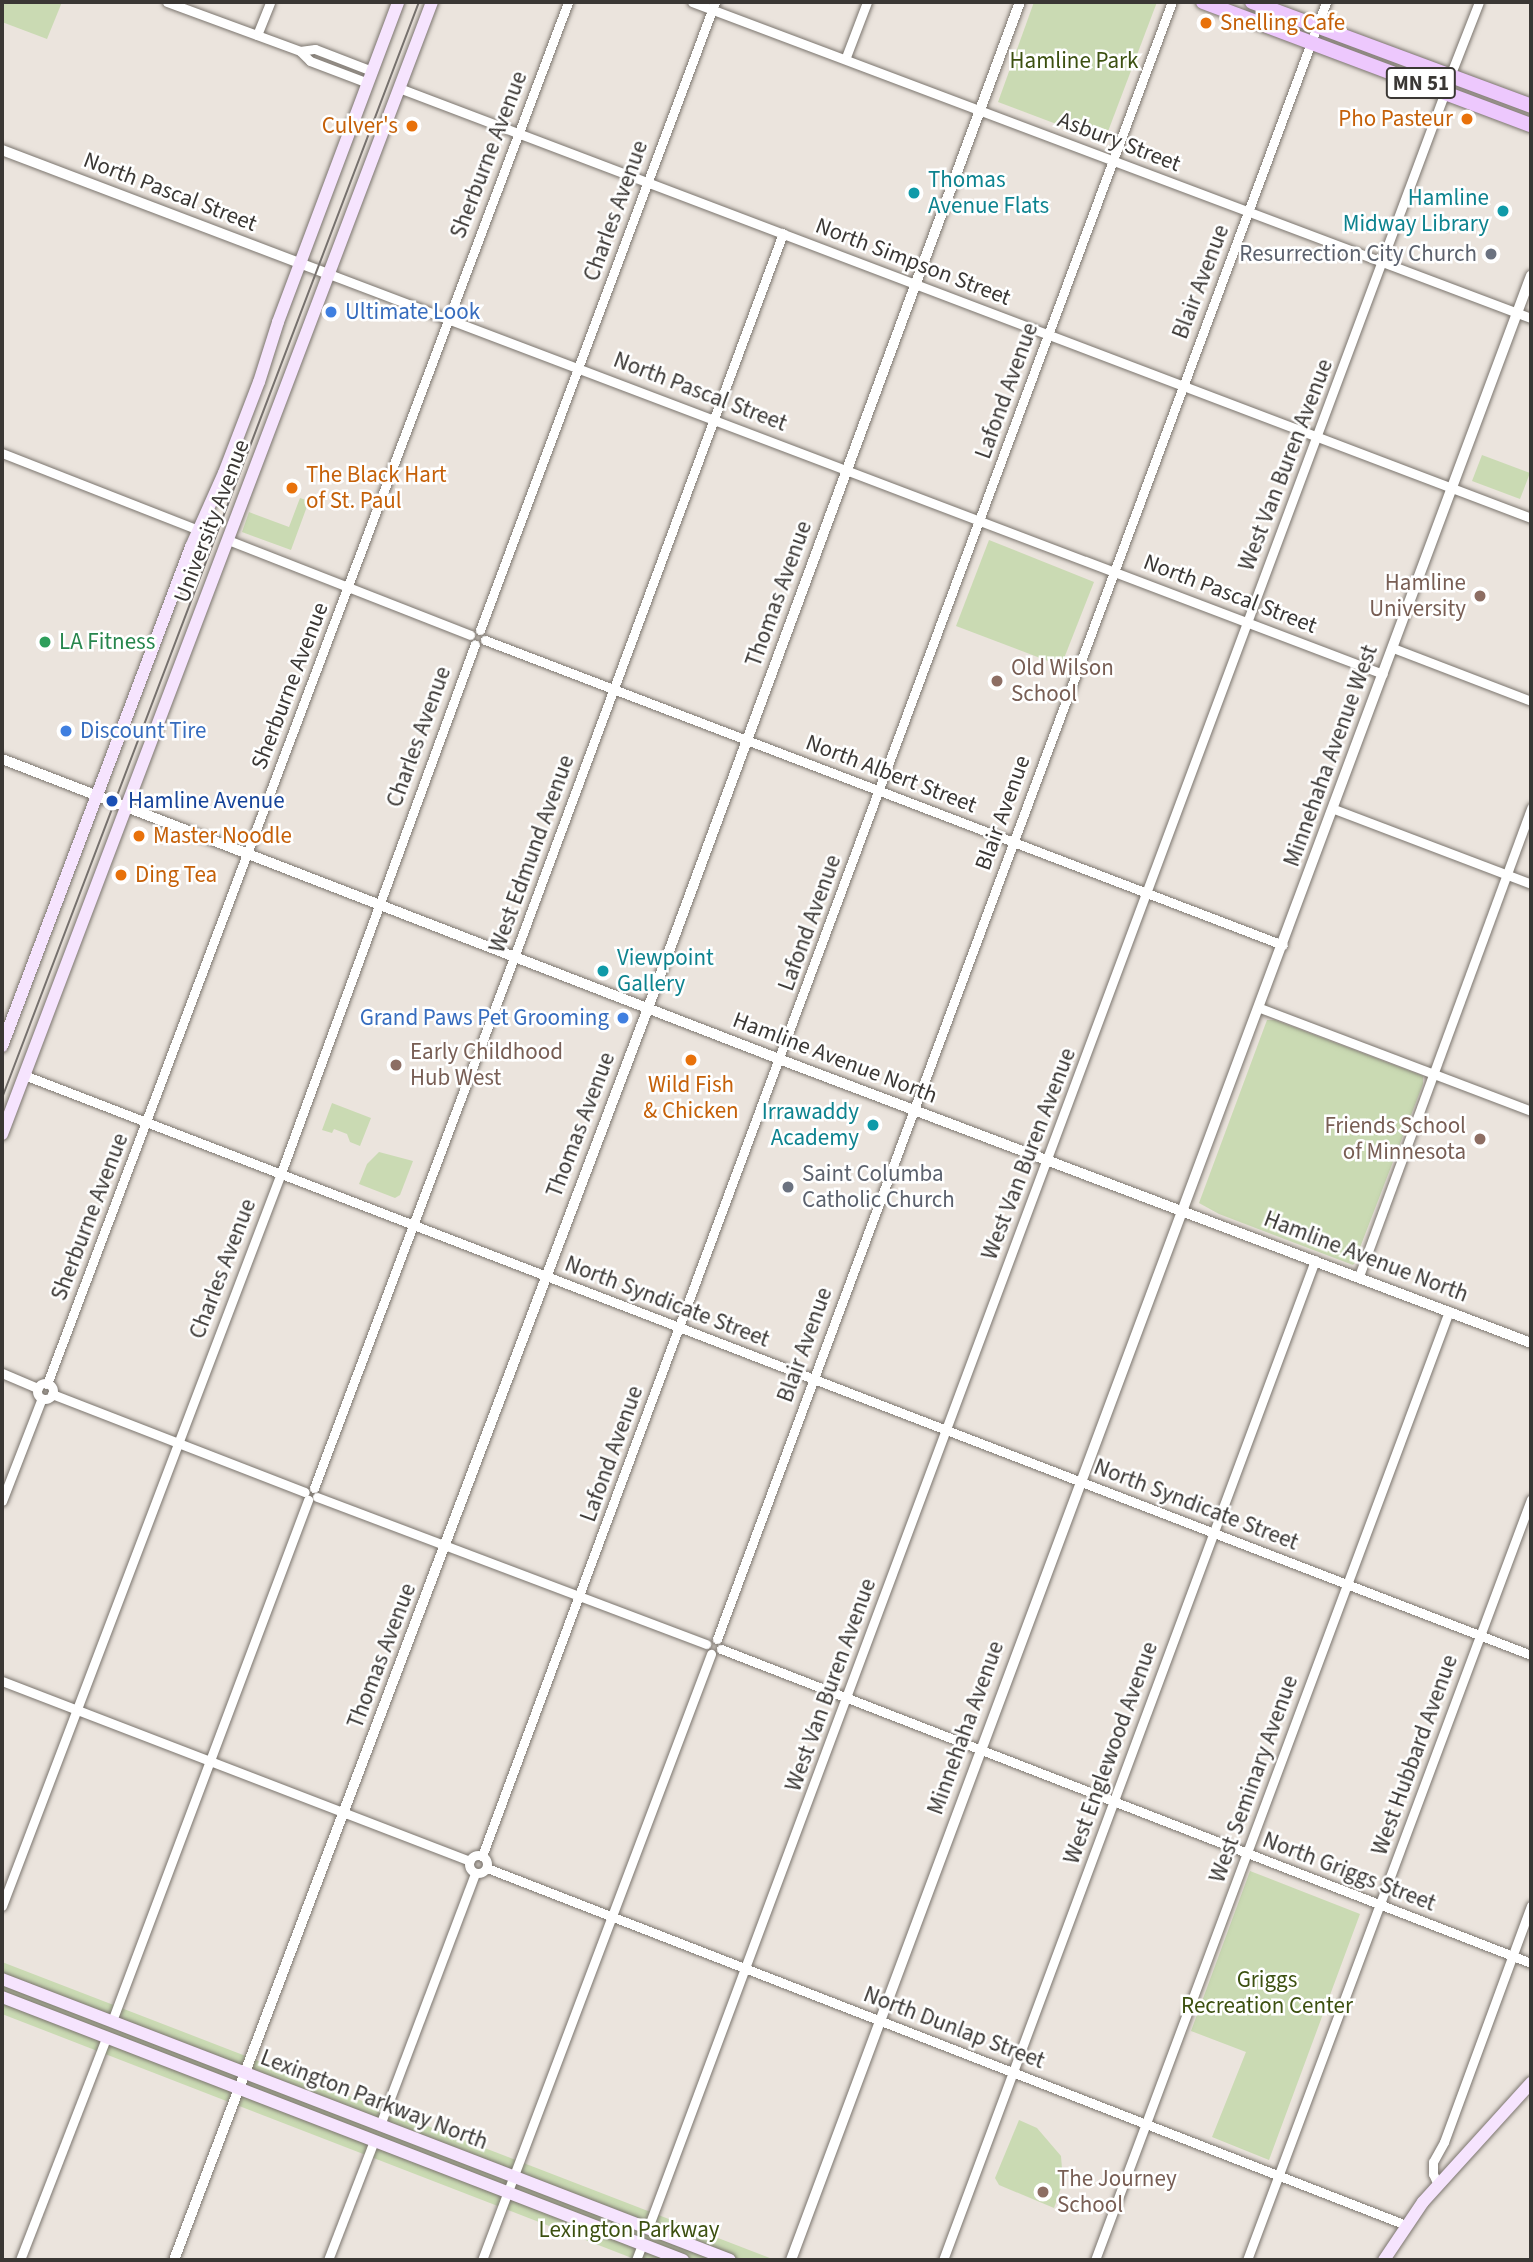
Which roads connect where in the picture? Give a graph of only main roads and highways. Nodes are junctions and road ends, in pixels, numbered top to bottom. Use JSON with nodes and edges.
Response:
{"nodes":[{"id":1,"x":398,"y":2,"type":"edge"},
{"id":2,"x":432,"y":2,"type":"edge"},
{"id":3,"x":1203,"y":2,"type":"edge"},
{"id":4,"x":1252,"y":2,"type":"edge"},
{"id":5,"x":1531,"y":106,"type":"edge"},
{"id":6,"x":1531,"y":125,"type":"edge"},
{"id":7,"x":2,"y":1046,"type":"edge"},
{"id":8,"x":2,"y":1133,"type":"edge"},
{"id":9,"x":2,"y":1979,"type":"edge"},
{"id":10,"x":2,"y":1997,"type":"edge"},
{"id":11,"x":1531,"y":2083,"type":"edge"},
{"id":12,"x":683,"y":2260,"type":"edge"},
{"id":13,"x":730,"y":2260,"type":"edge"},
{"id":14,"x":1384,"y":2260,"type":"edge"}],
"edges":[{"from":1,"to":7,"type":"main road","name":"University Avenue"},
{"from":2,"to":8,"type":"main road","name":"University Avenue"},
{"from":3,"to":6,"type":"main road","number":"MN 51"},
{"from":4,"to":5,"type":"main road","number":"MN 51"},
{"from":9,"to":13,"type":"main road","name":"Lexington Parkway North"},
{"from":10,"to":12,"type":"main road","name":"Lexington Parkway North"},
{"from":11,"to":14,"type":"main road"}]}
